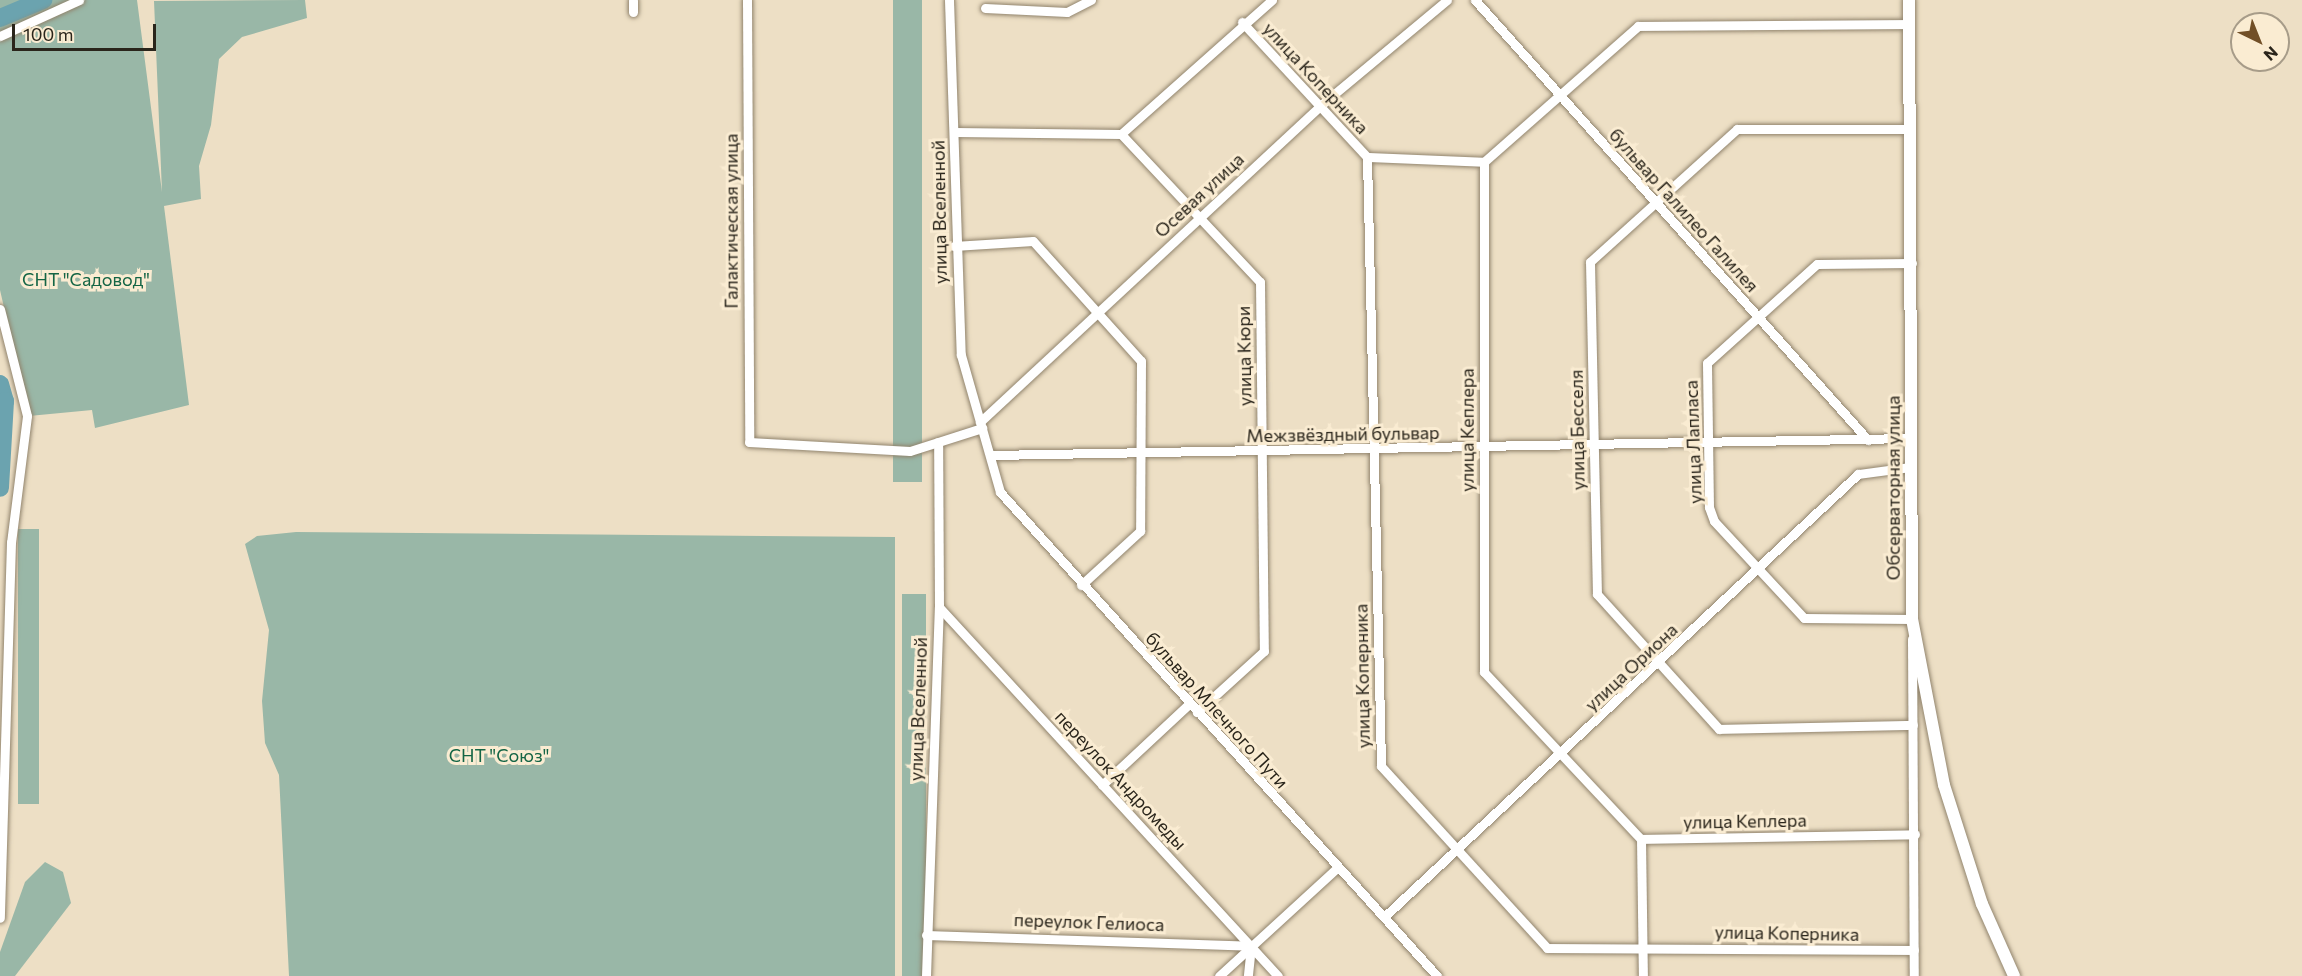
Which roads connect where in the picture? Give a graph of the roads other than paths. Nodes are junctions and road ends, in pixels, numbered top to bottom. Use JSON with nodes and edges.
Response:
{"nodes":[{"id":1,"x":79,"y":0,"type":"edge"},
{"id":2,"x":633,"y":0,"type":"edge"},
{"id":3,"x":747,"y":0,"type":"edge"},
{"id":4,"x":949,"y":0,"type":"edge"},
{"id":5,"x":1091,"y":0,"type":"edge"},
{"id":6,"x":1272,"y":0,"type":"edge"},
{"id":7,"x":1447,"y":0,"type":"edge"},
{"id":8,"x":1476,"y":0,"type":"edge"},
{"id":9,"x":1909,"y":0,"type":"edge"},
{"id":10,"x":986,"y":8,"type":"dead end"},
{"id":11,"x":633,"y":12,"type":"dead end"},
{"id":12,"x":1242,"y":22,"type":"junction"},
{"id":13,"x":1909,"y":24,"type":"junction"},
{"id":14,"x":0,"y":36,"type":"edge"},
{"id":15,"x":1559,"y":92,"type":"junction"},
{"id":16,"x":1321,"y":105,"type":"junction"},
{"id":17,"x":1910,"y":129,"type":"junction"},
{"id":18,"x":955,"y":132,"type":"junction"},
{"id":19,"x":1121,"y":134,"type":"junction"},
{"id":20,"x":1367,"y":157,"type":"junction"},
{"id":21,"x":1484,"y":162,"type":"junction"},
{"id":22,"x":1653,"y":205,"type":"junction"},
{"id":23,"x":1199,"y":217,"type":"junction"},
{"id":24,"x":954,"y":246,"type":"junction"},
{"id":25,"x":1912,"y":263,"type":"junction"},
{"id":26,"x":0,"y":309,"type":"edge"},
{"id":27,"x":1096,"y":312,"type":"junction"},
{"id":28,"x":1758,"y":318,"type":"junction"},
{"id":29,"x":981,"y":425,"type":"junction"},
{"id":30,"x":1911,"y":438,"type":"junction"},
{"id":31,"x":1868,"y":440,"type":"junction"},
{"id":32,"x":938,"y":442,"type":"junction"},
{"id":33,"x":1708,"y":444,"type":"junction"},
{"id":34,"x":1594,"y":445,"type":"junction"},
{"id":35,"x":1484,"y":448,"type":"junction"},
{"id":36,"x":1374,"y":450,"type":"junction"},
{"id":37,"x":1262,"y":452,"type":"junction"},
{"id":38,"x":1141,"y":454,"type":"junction"},
{"id":39,"x":992,"y":455,"type":"junction"},
{"id":40,"x":1910,"y":467,"type":"junction"},
{"id":41,"x":1760,"y":572,"type":"junction"},
{"id":42,"x":1081,"y":585,"type":"junction"},
{"id":43,"x":939,"y":606,"type":"junction"},
{"id":44,"x":1912,"y":619,"type":"junction"},
{"id":45,"x":1660,"y":663,"type":"junction"},
{"id":46,"x":1189,"y":704,"type":"junction"},
{"id":47,"x":1197,"y":712,"type":"junction"},
{"id":48,"x":1913,"y":725,"type":"junction"},
{"id":49,"x":1561,"y":753,"type":"junction"},
{"id":50,"x":1102,"y":785,"type":"junction"},
{"id":51,"x":1915,"y":834,"type":"junction"},
{"id":52,"x":1641,"y":839,"type":"junction"},
{"id":53,"x":1457,"y":849,"type":"junction"},
{"id":54,"x":1338,"y":867,"type":"junction"},
{"id":55,"x":1384,"y":917,"type":"junction"},
{"id":56,"x":0,"y":918,"type":"edge"},
{"id":57,"x":926,"y":935,"type":"junction"},
{"id":58,"x":1251,"y":946,"type":"junction"},
{"id":59,"x":1643,"y":948,"type":"junction"},
{"id":60,"x":1914,"y":950,"type":"junction"},
{"id":61,"x":926,"y":976,"type":"edge"},
{"id":62,"x":1219,"y":976,"type":"edge"},
{"id":63,"x":1248,"y":976,"type":"edge"},
{"id":64,"x":1278,"y":976,"type":"edge"},
{"id":65,"x":1437,"y":976,"type":"edge"},
{"id":66,"x":1643,"y":976,"type":"edge"},
{"id":67,"x":1914,"y":976,"type":"edge"},
{"id":68,"x":2014,"y":976,"type":"edge"}],
"edges":[{"from":1,"to":14,"type":"street"},
{"from":2,"to":11,"type":"street"},
{"from":3,"to":32,"type":"street","name":"Галактическая улица"},
{"from":4,"to":18,"type":"street","name":"улица Вселенной"},
{"from":5,"to":10,"type":"street"},
{"from":6,"to":12,"type":"street"},
{"from":7,"to":16,"type":"street","name":"Осевая улица"},
{"from":8,"to":15,"type":"street","name":"бульвар Галилео Галилея"},
{"from":9,"to":13,"type":"main road","name":"Обсерваторная улица"},
{"from":12,"to":16,"type":"street","name":"улица Коперника"},
{"from":12,"to":19,"type":"street"},
{"from":13,"to":15,"type":"street"},
{"from":13,"to":17,"type":"main road","name":"Обсерваторная улица"},
{"from":15,"to":21,"type":"street"},
{"from":15,"to":22,"type":"street","name":"бульвар Галилео Галилея"},
{"from":16,"to":20,"type":"street","name":"улица Коперника"},
{"from":16,"to":23,"type":"street","name":"Осевая улица"},
{"from":17,"to":22,"type":"street","name":"улица Бесселя"},
{"from":17,"to":25,"type":"main road","name":"Обсерваторная улица"},
{"from":18,"to":19,"type":"street"},
{"from":18,"to":24,"type":"street","name":"улица Вселенной"},
{"from":19,"to":23,"type":"street","name":"улица Кюри"},
{"from":20,"to":21,"type":"street"},
{"from":20,"to":36,"type":"street","name":"улица Коперника"},
{"from":21,"to":35,"type":"street","name":"улица Кеплера"},
{"from":22,"to":28,"type":"street","name":"бульвар Галилео Галилея"},
{"from":22,"to":34,"type":"street","name":"улица Бесселя"},
{"from":23,"to":27,"type":"street","name":"Осевая улица"},
{"from":23,"to":37,"type":"street","name":"улица Кюри"},
{"from":24,"to":27,"type":"street"},
{"from":24,"to":29,"type":"street","name":"улица Вселенной"},
{"from":25,"to":28,"type":"street","name":"улица Лапласа"},
{"from":25,"to":30,"type":"main road","name":"Обсерваторная улица"},
{"from":26,"to":56,"type":"street"},
{"from":27,"to":29,"type":"street","name":"Осевая улица"},
{"from":27,"to":38,"type":"street"},
{"from":28,"to":31,"type":"street","name":"бульвар Галилео Галилея"},
{"from":28,"to":33,"type":"street","name":"улица Лапласа"},
{"from":29,"to":32,"type":"street"},
{"from":29,"to":39,"type":"street","name":"улица Вселенной"},
{"from":30,"to":31,"type":"street","name":"Межзвёздный бульвар"},
{"from":30,"to":40,"type":"main road","name":"Обсерваторная улица"},
{"from":31,"to":33,"type":"street","name":"Межзвёздный бульвар"},
{"from":32,"to":43,"type":"street","name":"улица Вселенной"},
{"from":33,"to":34,"type":"street","name":"Межзвёздный бульвар"},
{"from":33,"to":41,"type":"street","name":"улица Лапласа"},
{"from":34,"to":35,"type":"street","name":"Межзвёздный бульвар"},
{"from":34,"to":45,"type":"street","name":"улица Бесселя"},
{"from":35,"to":36,"type":"street","name":"Межзвёздный бульвар"},
{"from":35,"to":49,"type":"street","name":"улица Кеплера"},
{"from":36,"to":37,"type":"street","name":"Межзвёздный бульвар"},
{"from":36,"to":53,"type":"street","name":"улица Коперника"},
{"from":37,"to":38,"type":"street","name":"Межзвёздный бульвар"},
{"from":37,"to":47,"type":"street","name":"улица Кюри"},
{"from":38,"to":39,"type":"street","name":"Межзвёздный бульвар"},
{"from":38,"to":42,"type":"street"},
{"from":39,"to":42,"type":"street","name":"бульвар Млечного Пути"},
{"from":40,"to":41,"type":"street","name":"улица Ориона"},
{"from":40,"to":44,"type":"main road","name":"Обсерваторная улица"},
{"from":41,"to":44,"type":"street","name":"улица Лапласа"},
{"from":41,"to":45,"type":"street","name":"улица Ориона"},
{"from":42,"to":46,"type":"street","name":"бульвар Млечного Пути"},
{"from":43,"to":50,"type":"street","name":"переулок Андромеды"},
{"from":43,"to":57,"type":"street","name":"улица Вселенной"},
{"from":44,"to":48,"type":"street","name":"Обсерваторная улица"},
{"from":44,"to":68,"type":"main road"},
{"from":45,"to":48,"type":"street","name":"улица Бесселя"},
{"from":45,"to":49,"type":"street","name":"улица Ориона"},
{"from":46,"to":47,"type":"street","name":"бульвар Млечного Пути"},
{"from":46,"to":50,"type":"street"},
{"from":47,"to":54,"type":"street","name":"бульвар Млечного Пути"},
{"from":48,"to":51,"type":"street","name":"Обсерваторная улица"},
{"from":49,"to":52,"type":"street","name":"улица Кеплера"},
{"from":49,"to":53,"type":"street","name":"улица Ориона"},
{"from":50,"to":58,"type":"street","name":"переулок Андромеды"},
{"from":51,"to":52,"type":"street","name":"улица Кеплера"},
{"from":51,"to":60,"type":"street","name":"Обсерваторная улица"},
{"from":52,"to":59,"type":"street"},
{"from":53,"to":55,"type":"street","name":"улица Ориона"},
{"from":53,"to":59,"type":"street","name":"улица Коперника"},
{"from":54,"to":55,"type":"street","name":"бульвар Млечного Пути"},
{"from":54,"to":58,"type":"street"},
{"from":55,"to":65,"type":"street","name":"бульвар Млечного Пути"},
{"from":57,"to":58,"type":"street","name":"переулок Гелиоса"},
{"from":57,"to":61,"type":"street","name":"улица Вселенной"},
{"from":58,"to":62,"type":"street"},
{"from":58,"to":63,"type":"street"},
{"from":58,"to":64,"type":"street","name":"переулок Андромеды"},
{"from":59,"to":60,"type":"street","name":"улица Коперника"},
{"from":59,"to":66,"type":"street"},
{"from":60,"to":67,"type":"street","name":"Обсерваторная улица"}]}
